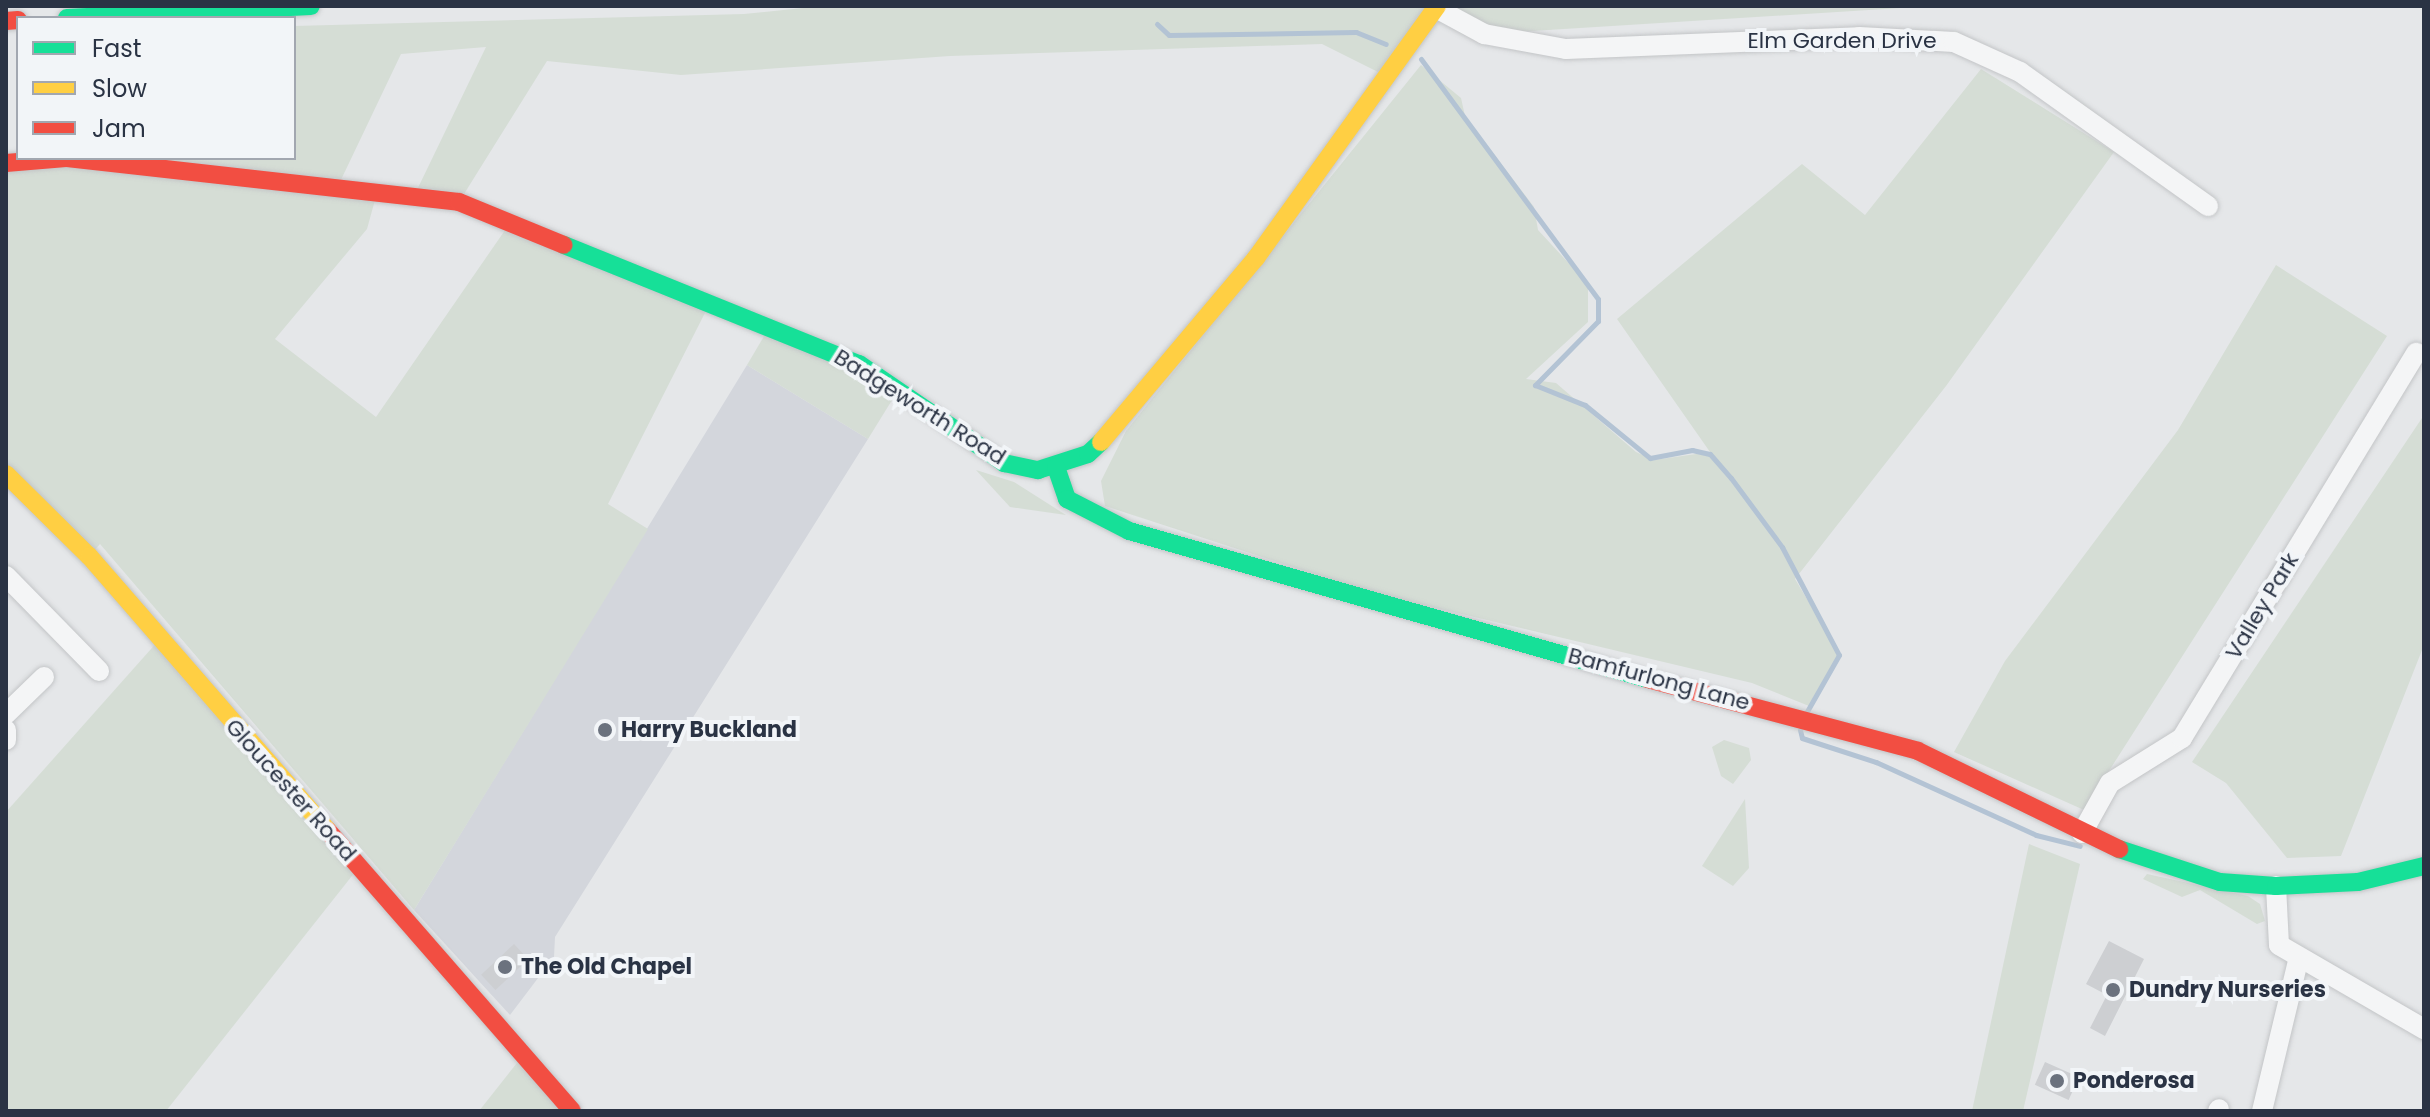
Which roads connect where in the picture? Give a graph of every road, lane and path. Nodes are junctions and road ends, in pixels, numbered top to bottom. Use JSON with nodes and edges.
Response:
{"nodes":[{"id":1,"x":311,"y":6,"type":"edge"},
{"id":2,"x":1437,"y":7,"type":"edge"},
{"id":3,"x":108,"y":16,"type":"edge"},
{"id":4,"x":43,"y":160,"type":"edge"},
{"id":5,"x":85,"y":160,"type":"edge"},
{"id":6,"x":6,"y":163,"type":"edge"},
{"id":7,"x":2208,"y":206,"type":"dead end"},
{"id":8,"x":2416,"y":353,"type":"dead end"},
{"id":9,"x":1056,"y":467,"type":"junction"},
{"id":10,"x":6,"y":474,"type":"edge"},
{"id":11,"x":6,"y":576,"type":"edge"},
{"id":12,"x":99,"y":671,"type":"dead end"},
{"id":13,"x":44,"y":677,"type":"dead end"},
{"id":14,"x":6,"y":714,"type":"edge"},
{"id":15,"x":6,"y":730,"type":"edge"},
{"id":16,"x":6,"y":740,"type":"edge"},
{"id":17,"x":2082,"y":833,"type":"junction"},
{"id":18,"x":2424,"y":866,"type":"edge"},
{"id":19,"x":2276,"y":886,"type":"junction"},
{"id":20,"x":2299,"y":957,"type":"junction"},
{"id":21,"x":2424,"y":1029,"type":"edge"},
{"id":22,"x":572,"y":1111,"type":"edge"},
{"id":23,"x":2262,"y":1111,"type":"edge"}],
"edges":[{"from":1,"to":3,"type":"main road"},
{"from":2,"to":7,"type":"street","name":"Elm Garden Drive"},
{"from":2,"to":9,"type":"main road","name":"Badgeworth Road"},
{"from":4,"to":6,"type":"main road","name":"Badgeworth Road"},
{"from":5,"to":9,"type":"main road","name":"Badgeworth Road"},
{"from":8,"to":17,"type":"street","name":"Valley Park"},
{"from":9,"to":17,"type":"main road","name":"Bamfurlong Lane"},
{"from":10,"to":22,"type":"main road","name":"Gloucester Road"},
{"from":11,"to":12,"type":"street"},
{"from":13,"to":14,"type":"street"},
{"from":15,"to":16,"type":"street"},
{"from":17,"to":19,"type":"main road","name":"Bamfurlong Lane"},
{"from":18,"to":19,"type":"main road","name":"Bamfurlong Lane"},
{"from":19,"to":20,"type":"street"},
{"from":20,"to":21,"type":"street"},
{"from":20,"to":23,"type":"street"}]}
